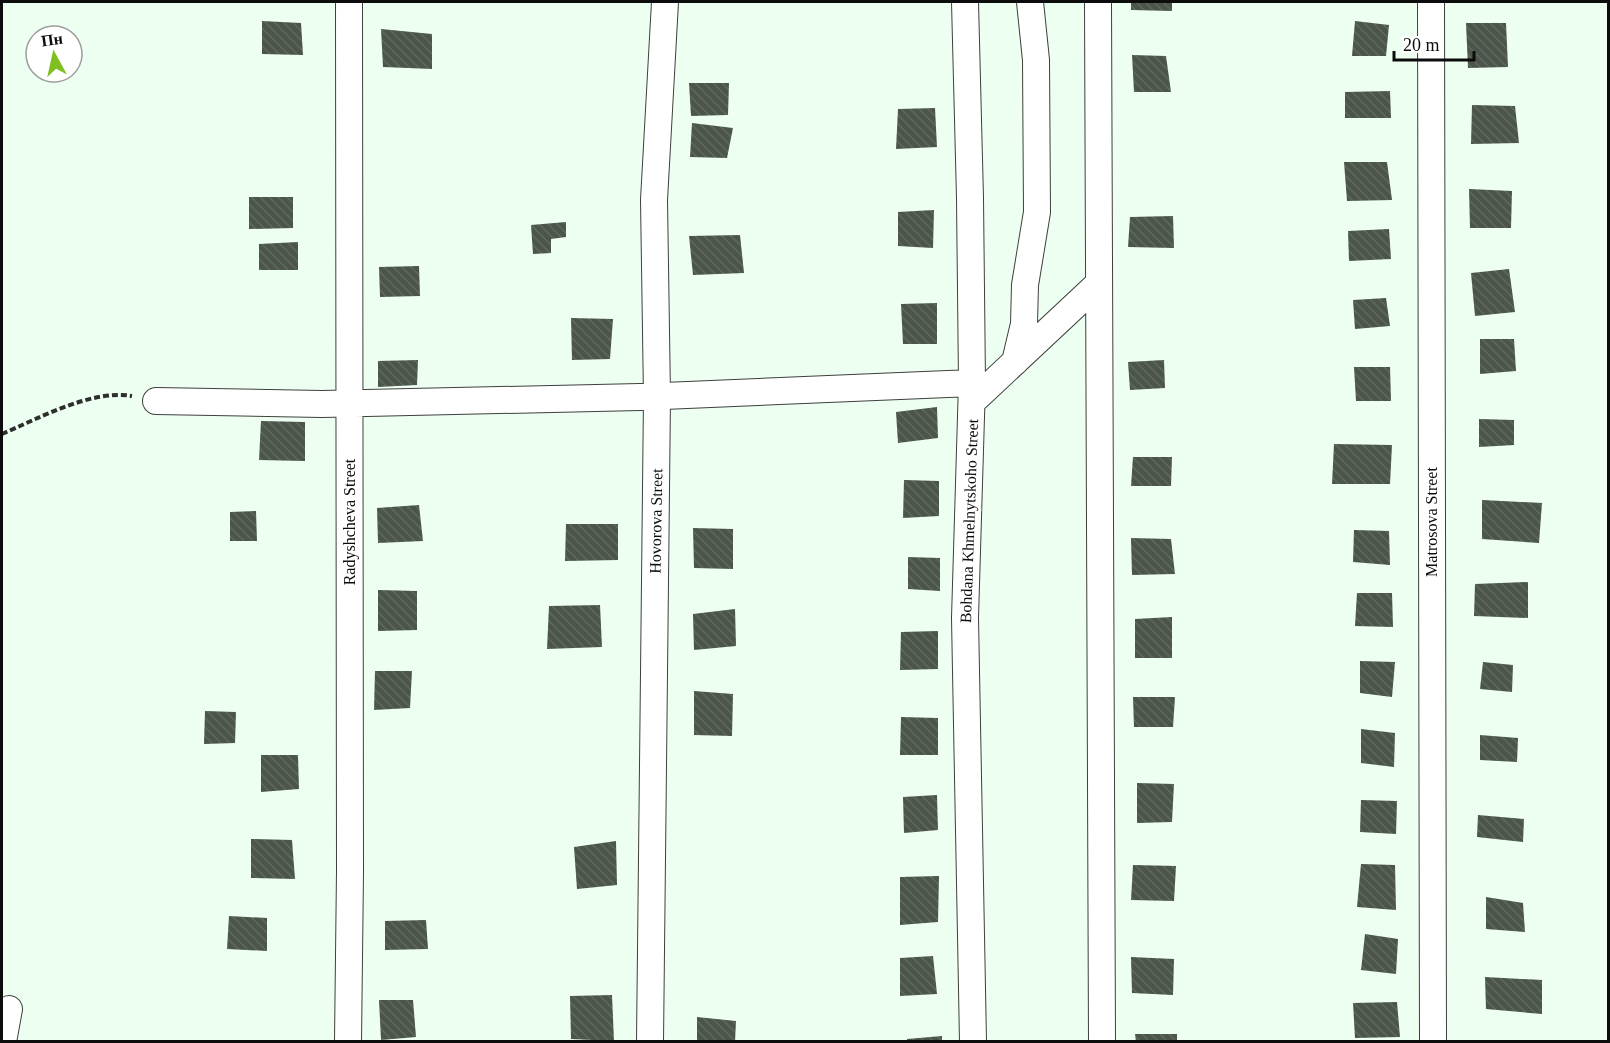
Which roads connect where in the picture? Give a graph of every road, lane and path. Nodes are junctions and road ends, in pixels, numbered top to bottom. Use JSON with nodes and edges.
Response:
{"nodes":[{"id":1,"x":349,"y":2,"type":"edge"},
{"id":2,"x":665,"y":2,"type":"edge"},
{"id":3,"x":965,"y":2,"type":"edge"},
{"id":4,"x":1030,"y":2,"type":"edge"},
{"id":5,"x":1098,"y":2,"type":"edge"},
{"id":6,"x":1431,"y":2,"type":"edge"},
{"id":7,"x":1098,"y":284,"type":"junction"},
{"id":8,"x":1015,"y":362,"type":"junction"},
{"id":9,"x":972,"y":392,"type":"junction"},
{"id":10,"x":657,"y":397,"type":"junction"},
{"id":11,"x":156,"y":401,"type":"joint"},
{"id":12,"x":349,"y":403,"type":"junction"},
{"id":13,"x":2,"y":434,"type":"edge"},
{"id":14,"x":9,"y":1009,"type":"dead end"},
{"id":15,"x":3,"y":1041,"type":"edge"},
{"id":16,"x":348,"y":1041,"type":"edge"},
{"id":17,"x":650,"y":1041,"type":"edge"},
{"id":18,"x":973,"y":1041,"type":"edge"},
{"id":19,"x":1101,"y":1041,"type":"edge"},
{"id":20,"x":1433,"y":1041,"type":"edge"}],
"edges":[{"from":1,"to":12,"type":"street","name":"Radyshcheva Street"},
{"from":2,"to":10,"type":"street","name":"Hovorova Street"},
{"from":3,"to":9,"type":"street","name":"Bohdana Khmelnytskoho Street"},
{"from":4,"to":8,"type":"street"},
{"from":5,"to":7,"type":"street"},
{"from":6,"to":20,"type":"street","name":"Matrosova Street"},
{"from":7,"to":8,"type":"street"},
{"from":7,"to":19,"type":"street"},
{"from":8,"to":9,"type":"street"},
{"from":9,"to":10,"type":"street"},
{"from":9,"to":18,"type":"street","name":"Bohdana Khmelnytskoho Street"},
{"from":10,"to":12,"type":"street"},
{"from":10,"to":17,"type":"street","name":"Hovorova Street"},
{"from":11,"to":12,"type":"street"},
{"from":11,"to":13,"type":"path"},
{"from":12,"to":16,"type":"street","name":"Radyshcheva Street"},
{"from":14,"to":15,"type":"street"}]}
